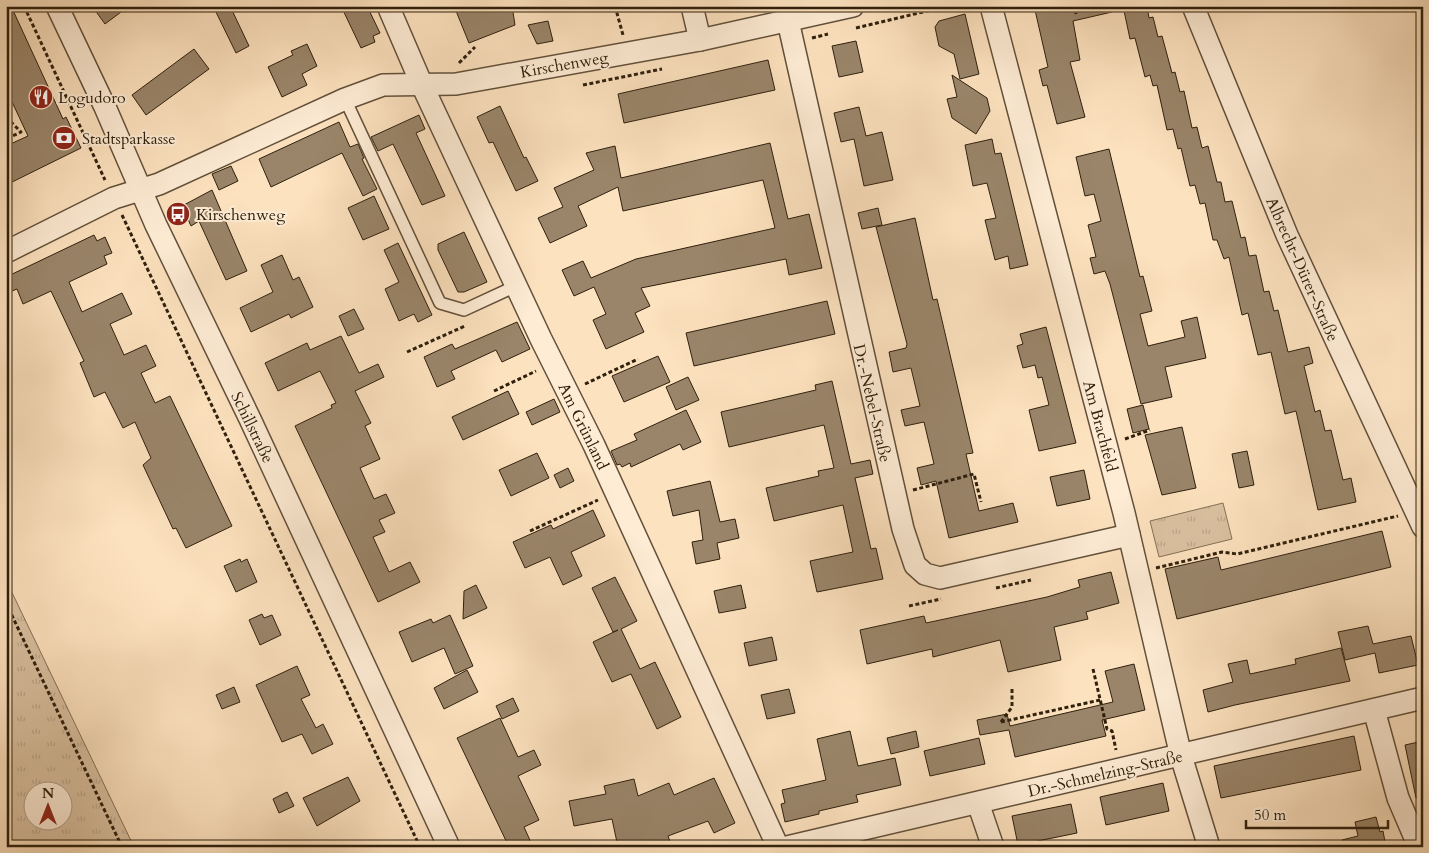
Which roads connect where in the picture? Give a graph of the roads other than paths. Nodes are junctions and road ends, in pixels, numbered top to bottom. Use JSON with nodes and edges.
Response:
{"nodes":[{"id":1,"x":57,"y":6,"type":"edge"},
{"id":2,"x":388,"y":6,"type":"edge"},
{"id":3,"x":692,"y":6,"type":"edge"},
{"id":4,"x":853,"y":6,"type":"edge"},
{"id":5,"x":990,"y":6,"type":"edge"},
{"id":6,"x":1192,"y":6,"type":"edge"},
{"id":7,"x":788,"y":21,"type":"junction"},
{"id":8,"x":700,"y":40,"type":"junction"},
{"id":9,"x":422,"y":85,"type":"junction"},
{"id":10,"x":345,"y":99,"type":"junction"},
{"id":11,"x":140,"y":191,"type":"junction"},
{"id":12,"x":6,"y":252,"type":"edge"},
{"id":13,"x":516,"y":286,"type":"junction"},
{"id":14,"x":1419,"y":520,"type":"edge"},
{"id":15,"x":1129,"y":534,"type":"junction"},
{"id":16,"x":1423,"y":698,"type":"edge"},
{"id":17,"x":1374,"y":710,"type":"junction"},
{"id":18,"x":1181,"y":756,"type":"junction"},
{"id":19,"x":978,"y":802,"type":"junction"},
{"id":20,"x":449,"y":847,"type":"edge"},
{"id":21,"x":778,"y":847,"type":"edge"},
{"id":22,"x":787,"y":847,"type":"edge"},
{"id":23,"x":993,"y":847,"type":"edge"},
{"id":24,"x":1209,"y":847,"type":"edge"},
{"id":25,"x":1419,"y":847,"type":"edge"}],
"edges":[{"from":1,"to":11,"type":"street","name":"Schillstraße"},
{"from":2,"to":9,"type":"street","name":"Am Grünland"},
{"from":3,"to":8,"type":"street"},
{"from":4,"to":7,"type":"street","name":"Kirschenweg"},
{"from":5,"to":15,"type":"street","name":"Am Brachfeld"},
{"from":6,"to":14,"type":"street","name":"Albrecht-Dürer-Straße"},
{"from":7,"to":8,"type":"street","name":"Kirschenweg"},
{"from":7,"to":15,"type":"street","name":"Dr.-Nebel-Straße"},
{"from":8,"to":9,"type":"street","name":"Kirschenweg"},
{"from":9,"to":10,"type":"street","name":"Kirschenweg"},
{"from":9,"to":13,"type":"street","name":"Am Grünland"},
{"from":10,"to":11,"type":"street","name":"Kirschenweg"},
{"from":10,"to":13,"type":"lane"},
{"from":11,"to":12,"type":"street","name":"Kirschenweg"},
{"from":11,"to":20,"type":"street","name":"Schillstraße"},
{"from":13,"to":21,"type":"street","name":"Am Grünland"},
{"from":15,"to":18,"type":"street","name":"Am Brachfeld"},
{"from":16,"to":17,"type":"street","name":"Dr.-Schmelzing-Straße"},
{"from":17,"to":18,"type":"street","name":"Dr.-Schmelzing-Straße"},
{"from":17,"to":25,"type":"street"},
{"from":18,"to":19,"type":"street","name":"Dr.-Schmelzing-Straße"},
{"from":18,"to":24,"type":"street","name":"Am Brachfeld"},
{"from":19,"to":22,"type":"street","name":"Dr.-Schmelzing-Straße"},
{"from":19,"to":23,"type":"street"}]}
